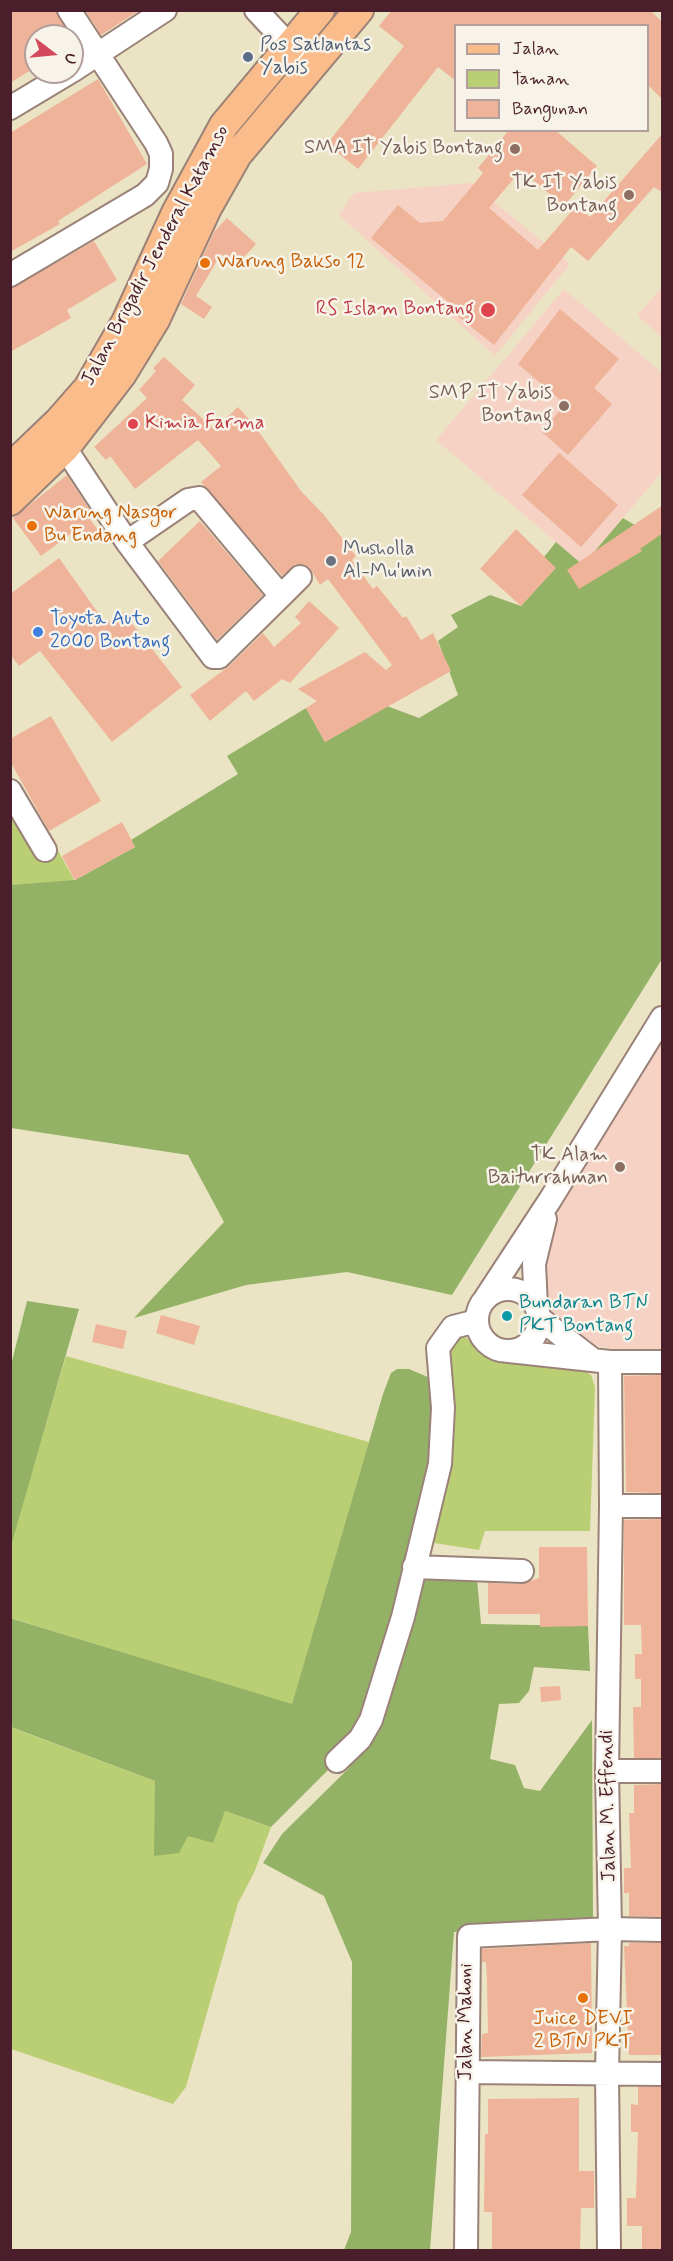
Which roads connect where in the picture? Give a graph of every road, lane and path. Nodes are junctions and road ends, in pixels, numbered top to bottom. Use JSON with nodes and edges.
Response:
{"nodes":[{"id":1,"x":69,"y":10,"type":"edge"},
{"id":2,"x":165,"y":10,"type":"edge"},
{"id":3,"x":256,"y":10,"type":"edge"},
{"id":4,"x":320,"y":10,"type":"edge"},
{"id":5,"x":359,"y":10,"type":"edge"},
{"id":6,"x":288,"y":46,"type":"junction"},
{"id":7,"x":97,"y":56,"type":"junction"},
{"id":8,"x":84,"y":64,"type":"edge"},
{"id":9,"x":311,"y":67,"type":"junction"},
{"id":10,"x":50,"y":84,"type":"edge"},
{"id":11,"x":10,"y":108,"type":"edge"},
{"id":12,"x":10,"y":275,"type":"edge"},
{"id":13,"x":65,"y":448,"type":"junction"},
{"id":14,"x":10,"y":468,"type":"edge"},
{"id":15,"x":10,"y":501,"type":"edge"},
{"id":16,"x":128,"y":543,"type":"junction"},
{"id":17,"x":300,"y":577,"type":"dead end"},
{"id":18,"x":281,"y":596,"type":"junction"},
{"id":19,"x":10,"y":791,"type":"edge"},
{"id":20,"x":45,"y":849,"type":"dead end"},
{"id":21,"x":663,"y":1018,"type":"edge"},
{"id":22,"x":550,"y":1200,"type":"junction"},
{"id":23,"x":485,"y":1299,"type":"junction"},
{"id":24,"x":537,"y":1312,"type":"junction"},
{"id":25,"x":477,"y":1321,"type":"junction"},
{"id":26,"x":509,"y":1351,"type":"junction"},
{"id":27,"x":601,"y":1360,"type":"junction"},
{"id":28,"x":663,"y":1362,"type":"edge"},
{"id":29,"x":611,"y":1506,"type":"junction"},
{"id":30,"x":663,"y":1506,"type":"edge"},
{"id":31,"x":414,"y":1567,"type":"junction"},
{"id":32,"x":522,"y":1571,"type":"dead end"},
{"id":33,"x":337,"y":1761,"type":"dead end"},
{"id":34,"x":607,"y":1771,"type":"junction"},
{"id":35,"x":663,"y":1771,"type":"edge"},
{"id":36,"x":610,"y":1929,"type":"junction"},
{"id":37,"x":663,"y":1930,"type":"edge"},
{"id":38,"x":467,"y":2072,"type":"junction"},
{"id":39,"x":607,"y":2074,"type":"junction"},
{"id":40,"x":663,"y":2074,"type":"edge"},
{"id":41,"x":466,"y":2250,"type":"edge"},
{"id":42,"x":609,"y":2250,"type":"edge"}],
"edges":[{"from":1,"to":7,"type":"street"},
{"from":2,"to":7,"type":"street"},
{"from":3,"to":6,"type":"street"},
{"from":4,"to":6,"type":"main road","name":"Jalan Brigadir Jenderal Katamso"},
{"from":5,"to":9,"type":"main road","name":"Jalan Brigadir Jenderal Katamso"},
{"from":6,"to":9,"type":"street"},
{"from":6,"to":14,"type":"main road","name":"Jalan Brigadir Jenderal Katamso"},
{"from":7,"to":8,"type":"street"},
{"from":7,"to":12,"type":"street"},
{"from":9,"to":13,"type":"main road","name":"Jalan Brigadir Jenderal Katamso"},
{"from":10,"to":11,"type":"street"},
{"from":13,"to":15,"type":"main road","name":"Jalan Brigadir Jenderal Katamso"},
{"from":13,"to":16,"type":"street"},
{"from":16,"to":18,"type":"street"},
{"from":16,"to":18,"type":"street"},
{"from":17,"to":18,"type":"street"},
{"from":19,"to":20,"type":"street"},
{"from":21,"to":22,"type":"street"},
{"from":22,"to":23,"type":"street"},
{"from":22,"to":24,"type":"street"},
{"from":23,"to":24,"type":"street"},
{"from":23,"to":25,"type":"street"},
{"from":24,"to":26,"type":"street"},
{"from":24,"to":27,"type":"street"},
{"from":25,"to":26,"type":"street"},
{"from":25,"to":31,"type":"street"},
{"from":26,"to":27,"type":"street"},
{"from":27,"to":28,"type":"street"},
{"from":27,"to":29,"type":"street","name":"Jalan M. Effendi"},
{"from":29,"to":30,"type":"street"},
{"from":29,"to":34,"type":"street","name":"Jalan M. Effendi"},
{"from":31,"to":32,"type":"street"},
{"from":31,"to":33,"type":"street"},
{"from":34,"to":35,"type":"street"},
{"from":34,"to":36,"type":"street","name":"Jalan M. Effendi"},
{"from":36,"to":37,"type":"street"},
{"from":36,"to":38,"type":"street","name":"Jalan Mahoni"},
{"from":36,"to":39,"type":"street","name":"Jalan M. Effendi"},
{"from":38,"to":39,"type":"street"},
{"from":38,"to":41,"type":"street","name":"Jalan Mahoni"},
{"from":39,"to":40,"type":"street"},
{"from":39,"to":42,"type":"street","name":"Jalan M. Effendi"}]}
